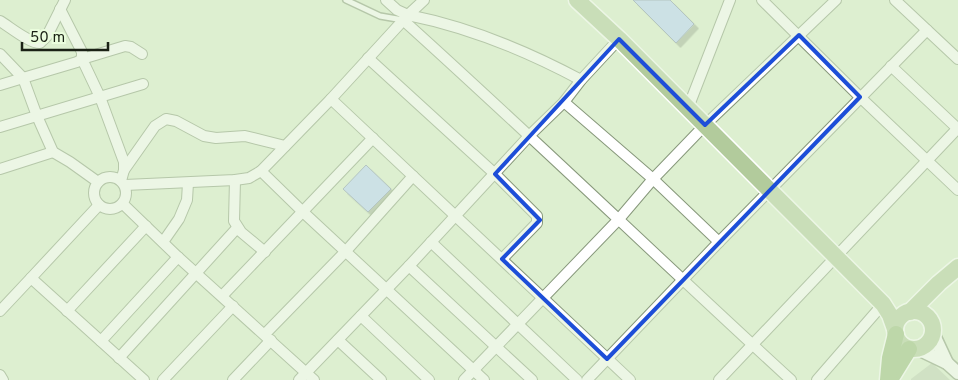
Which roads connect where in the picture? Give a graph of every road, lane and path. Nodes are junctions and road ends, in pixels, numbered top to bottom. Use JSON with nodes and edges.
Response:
{"nodes":[{"id":1,"x":346,"y":0,"type":"edge"},
{"id":2,"x":386,"y":0,"type":"edge"},
{"id":3,"x":424,"y":0,"type":"edge"},
{"id":4,"x":577,"y":0,"type":"edge"},
{"id":5,"x":730,"y":0,"type":"edge"},
{"id":6,"x":762,"y":0,"type":"edge"},
{"id":7,"x":836,"y":0,"type":"edge"},
{"id":8,"x":895,"y":0,"type":"edge"},
{"id":9,"x":62,"y":4,"type":"edge"},
{"id":10,"x":405,"y":17,"type":"junction"},
{"id":11,"x":0,"y":21,"type":"edge"},
{"id":12,"x":928,"y":30,"type":"junction"},
{"id":13,"x":799,"y":35,"type":"junction"},
{"id":14,"x":619,"y":39,"type":"junction"},
{"id":15,"x":0,"y":54,"type":"edge"},
{"id":16,"x":142,"y":54,"type":"dead end"},
{"id":17,"x":368,"y":58,"type":"junction"},
{"id":18,"x":82,"y":59,"type":"junction"},
{"id":19,"x":958,"y":60,"type":"edge"},
{"id":20,"x":892,"y":66,"type":"junction"},
{"id":21,"x":23,"y":78,"type":"junction"},
{"id":22,"x":581,"y":80,"type":"junction"},
{"id":23,"x":0,"y":84,"type":"edge"},
{"id":24,"x":143,"y":84,"type":"dead end"},
{"id":25,"x":100,"y":97,"type":"junction"},
{"id":26,"x":860,"y":97,"type":"junction"},
{"id":27,"x":331,"y":99,"type":"junction"},
{"id":28,"x":564,"y":102,"type":"junction"},
{"id":29,"x":688,"y":108,"type":"junction"},
{"id":30,"x":37,"y":116,"type":"junction"},
{"id":31,"x":705,"y":126,"type":"junction"},
{"id":32,"x":0,"y":127,"type":"edge"},
{"id":33,"x":958,"y":128,"type":"edge"},
{"id":34,"x":530,"y":135,"type":"junction"},
{"id":35,"x":373,"y":138,"type":"junction"},
{"id":36,"x":285,"y":146,"type":"junction"},
{"id":37,"x":53,"y":152,"type":"junction"},
{"id":38,"x":928,"y":160,"type":"junction"},
{"id":39,"x":0,"y":168,"type":"edge"},
{"id":40,"x":261,"y":171,"type":"junction"},
{"id":41,"x":494,"y":174,"type":"junction"},
{"id":42,"x":413,"y":176,"type":"junction"},
{"id":43,"x":123,"y":179,"type":"junction"},
{"id":44,"x":235,"y":180,"type":"junction"},
{"id":45,"x":653,"y":180,"type":"junction"},
{"id":46,"x":98,"y":182,"type":"junction"},
{"id":47,"x":188,"y":184,"type":"junction"},
{"id":48,"x":958,"y":190,"type":"edge"},
{"id":49,"x":771,"y":191,"type":"junction"},
{"id":50,"x":123,"y":204,"type":"junction"},
{"id":51,"x":99,"y":205,"type":"junction"},
{"id":52,"x":303,"y":212,"type":"junction"},
{"id":53,"x":456,"y":216,"type":"junction"},
{"id":54,"x":618,"y":219,"type":"junction"},
{"id":55,"x":146,"y":226,"type":"junction"},
{"id":56,"x":238,"y":228,"type":"junction"},
{"id":57,"x":163,"y":242,"type":"junction"},
{"id":58,"x":432,"y":242,"type":"junction"},
{"id":59,"x":719,"y":242,"type":"junction"},
{"id":60,"x":346,"y":251,"type":"junction"},
{"id":61,"x":265,"y":252,"type":"junction"},
{"id":62,"x":836,"y":256,"type":"junction"},
{"id":63,"x":178,"y":257,"type":"junction"},
{"id":64,"x":502,"y":259,"type":"junction"},
{"id":65,"x":409,"y":266,"type":"junction"},
{"id":66,"x":958,"y":267,"type":"edge"},
{"id":67,"x":196,"y":272,"type":"junction"},
{"id":68,"x":31,"y":278,"type":"junction"},
{"id":69,"x":682,"y":281,"type":"junction"},
{"id":70,"x":939,"y":283,"type":"junction"},
{"id":71,"x":387,"y":290,"type":"junction"},
{"id":72,"x":222,"y":296,"type":"junction"},
{"id":73,"x":543,"y":297,"type":"junction"},
{"id":74,"x":882,"y":304,"type":"junction"},
{"id":75,"x":233,"y":306,"type":"junction"},
{"id":76,"x":0,"y":311,"type":"edge"},
{"id":77,"x":67,"y":311,"type":"junction"},
{"id":78,"x":908,"y":313,"type":"junction"},
{"id":79,"x":360,"y":316,"type":"junction"},
{"id":80,"x":927,"y":317,"type":"junction"},
{"id":81,"x":518,"y":324,"type":"junction"},
{"id":82,"x":896,"y":332,"type":"junction"},
{"id":83,"x":933,"y":333,"type":"junction"},
{"id":84,"x":268,"y":337,"type":"junction"},
{"id":85,"x":338,"y":340,"type":"junction"},
{"id":86,"x":101,"y":342,"type":"junction"},
{"id":87,"x":752,"y":344,"type":"junction"},
{"id":88,"x":496,"y":347,"type":"junction"},
{"id":89,"x":913,"y":349,"type":"junction"},
{"id":90,"x":119,"y":358,"type":"junction"},
{"id":91,"x":607,"y":359,"type":"junction"},
{"id":92,"x":947,"y":364,"type":"junction"},
{"id":93,"x":474,"y":370,"type":"junction"},
{"id":94,"x":958,"y":373,"type":"edge"},
{"id":95,"x":0,"y":375,"type":"edge"},
{"id":96,"x":303,"y":376,"type":"edge"},
{"id":97,"x":3,"y":380,"type":"edge"},
{"id":98,"x":144,"y":380,"type":"edge"},
{"id":99,"x":163,"y":380,"type":"edge"},
{"id":100,"x":233,"y":380,"type":"edge"},
{"id":101,"x":314,"y":380,"type":"edge"},
{"id":102,"x":381,"y":380,"type":"edge"},
{"id":103,"x":429,"y":380,"type":"edge"},
{"id":104,"x":464,"y":380,"type":"edge"},
{"id":105,"x":484,"y":380,"type":"edge"},
{"id":106,"x":532,"y":380,"type":"edge"},
{"id":107,"x":577,"y":380,"type":"edge"},
{"id":108,"x":587,"y":380,"type":"edge"},
{"id":109,"x":630,"y":380,"type":"edge"},
{"id":110,"x":719,"y":380,"type":"edge"},
{"id":111,"x":791,"y":380,"type":"edge"},
{"id":112,"x":817,"y":380,"type":"edge"},
{"id":113,"x":889,"y":380,"type":"edge"}],
"edges":[{"from":1,"to":10,"type":"lane"},
{"from":2,"to":10,"type":"street"},
{"from":3,"to":10,"type":"street"},
{"from":4,"to":14,"type":"main road"},
{"from":5,"to":29,"type":"street"},
{"from":6,"to":13,"type":"street"},
{"from":7,"to":13,"type":"street"},
{"from":8,"to":12,"type":"street"},
{"from":9,"to":11,"type":"street"},
{"from":9,"to":18,"type":"street"},
{"from":10,"to":17,"type":"street"},
{"from":10,"to":22,"type":"street"},
{"from":10,"to":34,"type":"street"},
{"from":12,"to":19,"type":"street"},
{"from":12,"to":20,"type":"street"},
{"from":13,"to":26,"type":"street"},
{"from":13,"to":31,"type":"street"},
{"from":14,"to":22,"type":"street"},
{"from":14,"to":29,"type":"main road"},
{"from":15,"to":21,"type":"street"},
{"from":16,"to":18,"type":"street"},
{"from":17,"to":27,"type":"street"},
{"from":17,"to":41,"type":"street"},
{"from":18,"to":21,"type":"street"},
{"from":18,"to":25,"type":"street"},
{"from":20,"to":26,"type":"street"},
{"from":20,"to":33,"type":"street"},
{"from":21,"to":23,"type":"street"},
{"from":21,"to":30,"type":"street"},
{"from":22,"to":28,"type":"street"},
{"from":24,"to":25,"type":"street"},
{"from":25,"to":30,"type":"street"},
{"from":25,"to":43,"type":"street"},
{"from":26,"to":38,"type":"street"},
{"from":26,"to":49,"type":"street"},
{"from":27,"to":35,"type":"street"},
{"from":27,"to":36,"type":"street"},
{"from":28,"to":34,"type":"street"},
{"from":28,"to":45,"type":"street"},
{"from":29,"to":31,"type":"main road"},
{"from":30,"to":32,"type":"street"},
{"from":30,"to":37,"type":"street"},
{"from":31,"to":45,"type":"street"},
{"from":31,"to":49,"type":"main road"},
{"from":33,"to":38,"type":"street"},
{"from":34,"to":41,"type":"street"},
{"from":34,"to":54,"type":"street"},
{"from":35,"to":42,"type":"street"},
{"from":35,"to":52,"type":"street"},
{"from":36,"to":40,"type":"street"},
{"from":36,"to":43,"type":"street"},
{"from":37,"to":39,"type":"street"},
{"from":37,"to":46,"type":"street"},
{"from":38,"to":48,"type":"street"},
{"from":38,"to":62,"type":"street"},
{"from":40,"to":44,"type":"street"},
{"from":40,"to":52,"type":"street"},
{"from":41,"to":53,"type":"street"},
{"from":41,"to":64,"type":"street"},
{"from":42,"to":53,"type":"street"},
{"from":42,"to":60,"type":"street"},
{"from":43,"to":46,"type":"street"},
{"from":43,"to":47,"type":"street"},
{"from":43,"to":50,"type":"street"},
{"from":44,"to":47,"type":"street"},
{"from":44,"to":56,"type":"street"},
{"from":45,"to":54,"type":"street"},
{"from":45,"to":59,"type":"street"},
{"from":46,"to":51,"type":"street"},
{"from":47,"to":57,"type":"street"},
{"from":49,"to":59,"type":"street"},
{"from":49,"to":62,"type":"main road"},
{"from":50,"to":51,"type":"street"},
{"from":50,"to":55,"type":"street"},
{"from":51,"to":68,"type":"street"},
{"from":52,"to":60,"type":"street"},
{"from":52,"to":61,"type":"street"},
{"from":53,"to":58,"type":"street"},
{"from":53,"to":64,"type":"street"},
{"from":54,"to":69,"type":"street"},
{"from":54,"to":73,"type":"street"},
{"from":55,"to":57,"type":"street"},
{"from":55,"to":77,"type":"street"},
{"from":56,"to":61,"type":"street"},
{"from":56,"to":67,"type":"street"},
{"from":57,"to":63,"type":"street"},
{"from":58,"to":65,"type":"street"},
{"from":58,"to":81,"type":"street"},
{"from":59,"to":69,"type":"street"},
{"from":60,"to":71,"type":"street"},
{"from":60,"to":84,"type":"street"},
{"from":61,"to":72,"type":"street"},
{"from":62,"to":74,"type":"main road"},
{"from":62,"to":87,"type":"street"},
{"from":63,"to":67,"type":"street"},
{"from":63,"to":86,"type":"street"},
{"from":64,"to":73,"type":"street"},
{"from":65,"to":71,"type":"street"},
{"from":65,"to":88,"type":"street"},
{"from":66,"to":70,"type":"main road"},
{"from":67,"to":72,"type":"street"},
{"from":67,"to":90,"type":"street"},
{"from":68,"to":76,"type":"street"},
{"from":68,"to":77,"type":"street"},
{"from":69,"to":87,"type":"street"},
{"from":69,"to":91,"type":"street"},
{"from":70,"to":78,"type":"main road"},
{"from":70,"to":80,"type":"main road"},
{"from":71,"to":79,"type":"street"},
{"from":71,"to":93,"type":"street"},
{"from":72,"to":75,"type":"street"},
{"from":73,"to":81,"type":"street"},
{"from":73,"to":91,"type":"street"},
{"from":74,"to":78,"type":"main road"},
{"from":74,"to":82,"type":"main road"},
{"from":74,"to":112,"type":"street"},
{"from":75,"to":84,"type":"street"},
{"from":75,"to":99,"type":"street"},
{"from":77,"to":86,"type":"street"},
{"from":78,"to":80,"type":"main road"},
{"from":78,"to":82,"type":"main road"},
{"from":79,"to":85,"type":"street"},
{"from":79,"to":103,"type":"street"},
{"from":80,"to":83,"type":"main road"},
{"from":81,"to":88,"type":"street"},
{"from":81,"to":107,"type":"street"},
{"from":82,"to":89,"type":"main road"},
{"from":82,"to":113,"type":"highway"},
{"from":83,"to":89,"type":"main road"},
{"from":83,"to":92,"type":"street"},
{"from":84,"to":96,"type":"street"},
{"from":84,"to":100,"type":"street"},
{"from":85,"to":96,"type":"street"},
{"from":85,"to":102,"type":"street"},
{"from":86,"to":90,"type":"street"},
{"from":87,"to":110,"type":"street"},
{"from":87,"to":111,"type":"street"},
{"from":88,"to":93,"type":"street"},
{"from":88,"to":106,"type":"street"},
{"from":89,"to":92,"type":"street"},
{"from":89,"to":113,"type":"highway"},
{"from":90,"to":98,"type":"street"},
{"from":91,"to":108,"type":"street"},
{"from":91,"to":109,"type":"street"},
{"from":92,"to":94,"type":"street"},
{"from":93,"to":104,"type":"street"},
{"from":93,"to":105,"type":"street"},
{"from":95,"to":97,"type":"street"},
{"from":96,"to":101,"type":"street"}]}
